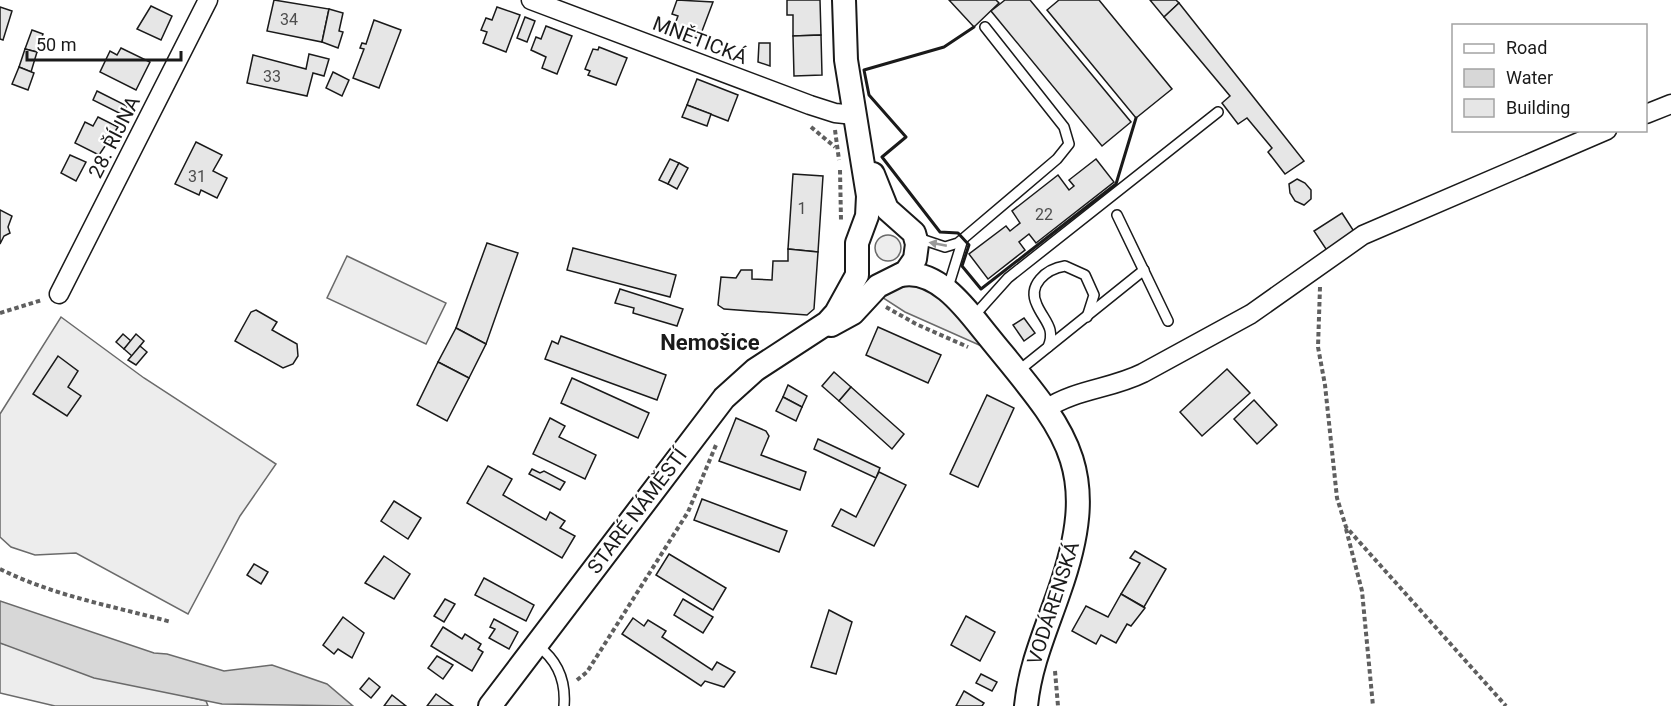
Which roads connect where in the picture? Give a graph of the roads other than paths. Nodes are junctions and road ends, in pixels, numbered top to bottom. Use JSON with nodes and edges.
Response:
{"nodes":[{"id":1,"x":208,"y":0,"type":"edge"},
{"id":2,"x":531,"y":0,"type":"edge"},
{"id":3,"x":844,"y":0,"type":"edge"},
{"id":4,"x":985,"y":27,"type":"dead end"},
{"id":5,"x":1671,"y":104,"type":"edge"},
{"id":6,"x":1218,"y":112,"type":"dead end"},
{"id":7,"x":1647,"y":114,"type":"edge"},
{"id":8,"x":856,"y":126,"type":"junction"},
{"id":9,"x":1602,"y":132,"type":"edge"},
{"id":10,"x":1117,"y":215,"type":"dead end"},
{"id":11,"x":911,"y":231,"type":"junction"},
{"id":12,"x":963,"y":239,"type":"junction"},
{"id":13,"x":859,"y":245,"type":"junction"},
{"id":14,"x":1144,"y":270,"type":"junction"},
{"id":15,"x":898,"y":276,"type":"junction"},
{"id":16,"x":950,"y":281,"type":"junction"},
{"id":17,"x":59,"y":294,"type":"road end"},
{"id":18,"x":973,"y":316,"type":"junction"},
{"id":19,"x":1087,"y":316,"type":"junction"},
{"id":20,"x":1168,"y":321,"type":"dead end"},
{"id":21,"x":804,"y":338,"type":"junction"},
{"id":22,"x":1048,"y":347,"type":"junction"},
{"id":23,"x":1017,"y":372,"type":"junction"},
{"id":24,"x":1046,"y":409,"type":"junction"},
{"id":25,"x":536,"y":644,"type":"junction"},
{"id":26,"x":490,"y":706,"type":"edge"},
{"id":27,"x":564,"y":706,"type":"edge"},
{"id":28,"x":1026,"y":706,"type":"edge"}],
"edges":[{"from":1,"to":17,"type":"street","name":"28. ŘÍJNA"},
{"from":2,"to":8,"type":"street","name":"MNĚTICKÁ"},
{"from":3,"to":8,"type":"street"},
{"from":4,"to":12,"type":"lane"},
{"from":5,"to":7,"type":"street"},
{"from":6,"to":18,"type":"lane"},
{"from":8,"to":11,"type":"street"},
{"from":8,"to":13,"type":"street","name":"STARÉ NÁMĚSTÍ"},
{"from":9,"to":24,"type":"street"},
{"from":10,"to":14,"type":"lane"},
{"from":12,"to":11,"type":"lane","one_way":true},
{"from":11,"to":13,"type":"street"},
{"from":11,"to":15,"type":"street","name":"STARÉ NÁMĚSTÍ"},
{"from":11,"to":16,"type":"street","name":"VODÁRENSKÁ"},
{"from":12,"to":16,"type":"lane"},
{"from":13,"to":15,"type":"street"},
{"from":13,"to":21,"type":"street","name":"STARÉ NÁMĚSTÍ"},
{"from":14,"to":19,"type":"lane"},
{"from":14,"to":20,"type":"lane"},
{"from":15,"to":18,"type":"street","name":"VODÁRENSKÁ"},
{"from":15,"to":21,"type":"street","name":"STARÉ NÁMĚSTÍ"},
{"from":16,"to":18,"type":"street","name":"VODÁRENSKÁ"},
{"from":18,"to":23,"type":"street","name":"VODÁRENSKÁ"},
{"from":19,"to":22,"type":"lane"},
{"from":19,"to":22,"type":"lane"},
{"from":21,"to":25,"type":"street","name":"STARÉ NÁMĚSTÍ"},
{"from":22,"to":23,"type":"lane"},
{"from":23,"to":24,"type":"street","name":"VODÁRENSKÁ"},
{"from":24,"to":28,"type":"street","name":"VODÁRENSKÁ"},
{"from":25,"to":26,"type":"street","name":"STARÉ NÁMĚSTÍ"},
{"from":25,"to":27,"type":"lane"}]}
